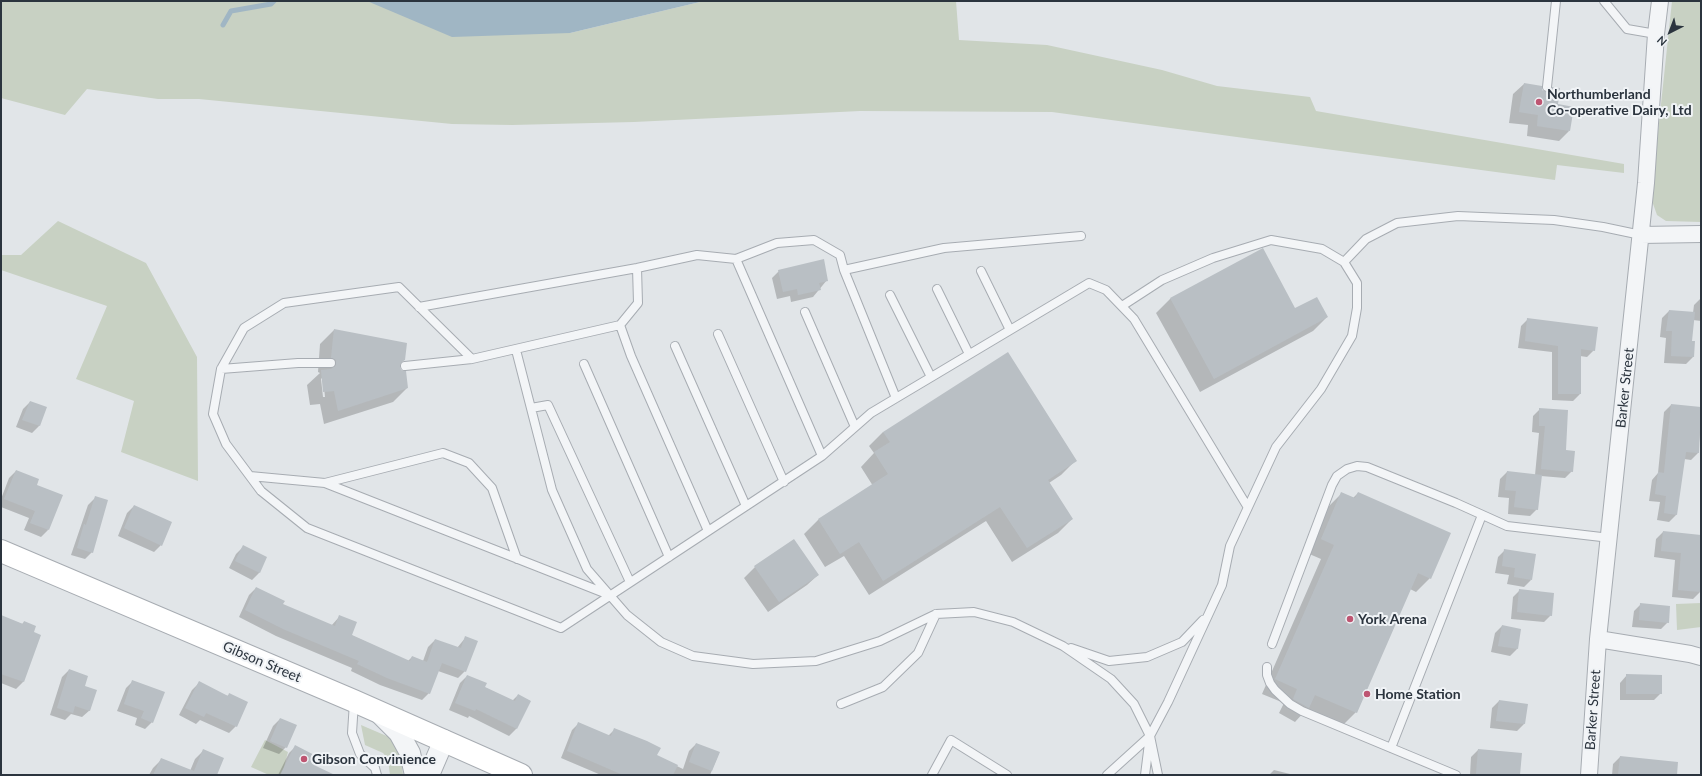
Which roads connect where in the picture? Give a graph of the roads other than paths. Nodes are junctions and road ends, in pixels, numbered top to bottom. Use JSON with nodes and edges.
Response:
{"nodes":[{"id":1,"x":1556,"y":1,"type":"edge"},
{"id":2,"x":1604,"y":1,"type":"edge"},
{"id":3,"x":1660,"y":1,"type":"edge"},
{"id":4,"x":1656,"y":34,"type":"junction"},
{"id":5,"x":1547,"y":87,"type":"dead end"},
{"id":6,"x":1701,"y":234,"type":"edge"},
{"id":7,"x":1641,"y":235,"type":"junction"},
{"id":8,"x":1081,"y":236,"type":"dead end"},
{"id":9,"x":736,"y":259,"type":"junction"},
{"id":10,"x":1344,"y":262,"type":"junction"},
{"id":11,"x":636,"y":268,"type":"junction"},
{"id":12,"x":844,"y":270,"type":"junction"},
{"id":13,"x":981,"y":271,"type":"dead end"},
{"id":14,"x":936,"y":289,"type":"dead end"},
{"id":15,"x":890,"y":295,"type":"dead end"},
{"id":16,"x":1122,"y":306,"type":"junction"},
{"id":17,"x":419,"y":307,"type":"junction"},
{"id":18,"x":805,"y":312,"type":"dead end"},
{"id":19,"x":620,"y":325,"type":"junction"},
{"id":20,"x":1010,"y":330,"type":"junction"},
{"id":21,"x":718,"y":334,"type":"dead end"},
{"id":22,"x":675,"y":346,"type":"dead end"},
{"id":23,"x":516,"y":350,"type":"junction"},
{"id":24,"x":969,"y":354,"type":"junction"},
{"id":25,"x":472,"y":359,"type":"junction"},
{"id":26,"x":331,"y":363,"type":"dead end"},
{"id":27,"x":584,"y":364,"type":"dead end"},
{"id":28,"x":405,"y":366,"type":"dead end"},
{"id":29,"x":221,"y":368,"type":"junction"},
{"id":30,"x":930,"y":377,"type":"junction"},
{"id":31,"x":896,"y":398,"type":"junction"},
{"id":32,"x":531,"y":408,"type":"junction"},
{"id":33,"x":855,"y":427,"type":"junction"},
{"id":34,"x":822,"y":456,"type":"junction"},
{"id":35,"x":250,"y":476,"type":"junction"},
{"id":36,"x":784,"y":482,"type":"junction"},
{"id":37,"x":325,"y":483,"type":"junction"},
{"id":38,"x":746,"y":506,"type":"junction"},
{"id":39,"x":1247,"y":506,"type":"junction"},
{"id":40,"x":1482,"y":515,"type":"junction"},
{"id":41,"x":708,"y":531,"type":"junction"},
{"id":42,"x":1610,"y":538,"type":"junction"},
{"id":43,"x":1,"y":551,"type":"edge"},
{"id":44,"x":669,"y":557,"type":"junction"},
{"id":45,"x":517,"y":559,"type":"junction"},
{"id":46,"x":630,"y":582,"type":"junction"},
{"id":47,"x":610,"y":595,"type":"junction"},
{"id":48,"x":936,"y":614,"type":"junction"},
{"id":49,"x":1207,"y":615,"type":"junction"},
{"id":50,"x":1598,"y":640,"type":"junction"},
{"id":51,"x":1272,"y":644,"type":"dead end"},
{"id":52,"x":1063,"y":646,"type":"junction"},
{"id":53,"x":1701,"y":658,"type":"edge"},
{"id":54,"x":1267,"y":666,"type":"dead end"},
{"id":55,"x":354,"y":701,"type":"junction"},
{"id":56,"x":841,"y":704,"type":"dead end"},
{"id":57,"x":376,"y":711,"type":"junction"},
{"id":58,"x":1150,"y":736,"type":"junction"},
{"id":59,"x":444,"y":740,"type":"junction"},
{"id":60,"x":1391,"y":748,"type":"junction"},
{"id":61,"x":377,"y":775,"type":"edge"},
{"id":62,"x":415,"y":775,"type":"edge"},
{"id":63,"x":429,"y":775,"type":"edge"},
{"id":64,"x":521,"y":775,"type":"edge"},
{"id":65,"x":932,"y":775,"type":"edge"},
{"id":66,"x":1007,"y":775,"type":"edge"},
{"id":67,"x":1107,"y":775,"type":"edge"},
{"id":68,"x":1145,"y":775,"type":"edge"},
{"id":69,"x":1158,"y":775,"type":"edge"},
{"id":70,"x":1456,"y":775,"type":"edge"},
{"id":71,"x":1589,"y":775,"type":"edge"}],
"edges":[{"from":1,"to":5,"type":"lane"},
{"from":2,"to":4,"type":"lane"},
{"from":3,"to":4,"type":"street","name":"Barker Street"},
{"from":4,"to":7,"type":"street","name":"Barker Street"},
{"from":6,"to":7,"type":"street"},
{"from":7,"to":10,"type":"lane"},
{"from":7,"to":42,"type":"street","name":"Barker Street"},
{"from":8,"to":12,"type":"lane"},
{"from":9,"to":11,"type":"lane"},
{"from":9,"to":12,"type":"lane"},
{"from":9,"to":34,"type":"lane"},
{"from":10,"to":16,"type":"lane"},
{"from":10,"to":39,"type":"lane"},
{"from":11,"to":17,"type":"lane"},
{"from":11,"to":19,"type":"lane"},
{"from":12,"to":31,"type":"lane"},
{"from":13,"to":20,"type":"lane"},
{"from":14,"to":24,"type":"lane"},
{"from":15,"to":30,"type":"lane"},
{"from":16,"to":20,"type":"lane"},
{"from":16,"to":39,"type":"lane"},
{"from":17,"to":25,"type":"lane"},
{"from":17,"to":29,"type":"lane"},
{"from":18,"to":33,"type":"lane"},
{"from":19,"to":23,"type":"lane"},
{"from":19,"to":41,"type":"lane"},
{"from":20,"to":24,"type":"lane"},
{"from":21,"to":36,"type":"lane"},
{"from":22,"to":38,"type":"lane"},
{"from":23,"to":25,"type":"lane"},
{"from":23,"to":32,"type":"lane"},
{"from":24,"to":30,"type":"lane"},
{"from":25,"to":28,"type":"lane"},
{"from":26,"to":29,"type":"lane"},
{"from":27,"to":44,"type":"lane"},
{"from":29,"to":35,"type":"lane"},
{"from":30,"to":31,"type":"lane"},
{"from":31,"to":33,"type":"lane"},
{"from":32,"to":46,"type":"lane"},
{"from":32,"to":47,"type":"lane"},
{"from":33,"to":34,"type":"lane"},
{"from":34,"to":36,"type":"lane"},
{"from":35,"to":37,"type":"lane"},
{"from":35,"to":47,"type":"lane"},
{"from":36,"to":38,"type":"lane"},
{"from":37,"to":45,"type":"lane"},
{"from":37,"to":45,"type":"lane"},
{"from":38,"to":41,"type":"lane"},
{"from":39,"to":49,"type":"lane"},
{"from":40,"to":42,"type":"lane"},
{"from":40,"to":51,"type":"lane"},
{"from":40,"to":60,"type":"lane"},
{"from":41,"to":44,"type":"lane"},
{"from":42,"to":50,"type":"street","name":"Barker Street"},
{"from":43,"to":55,"type":"main road","name":"Gibson Street"},
{"from":44,"to":46,"type":"lane"},
{"from":45,"to":47,"type":"lane"},
{"from":46,"to":47,"type":"lane"},
{"from":47,"to":48,"type":"lane"},
{"from":48,"to":52,"type":"lane"},
{"from":48,"to":56,"type":"lane"},
{"from":49,"to":52,"type":"lane"},
{"from":49,"to":58,"type":"lane"},
{"from":50,"to":53,"type":"street"},
{"from":50,"to":71,"type":"street","name":"Barker Street"},
{"from":52,"to":58,"type":"lane"},
{"from":54,"to":60,"type":"lane"},
{"from":55,"to":57,"type":"main road","name":"Gibson Street"},
{"from":55,"to":61,"type":"lane"},
{"from":57,"to":59,"type":"main road","name":"Gibson Street"},
{"from":57,"to":62,"type":"street"},
{"from":58,"to":67,"type":"lane"},
{"from":58,"to":68,"type":"lane"},
{"from":58,"to":69,"type":"lane"},
{"from":59,"to":63,"type":"street"},
{"from":59,"to":64,"type":"main road","name":"Gibson Street"},
{"from":60,"to":70,"type":"lane"},
{"from":65,"to":66,"type":"lane"}]}
